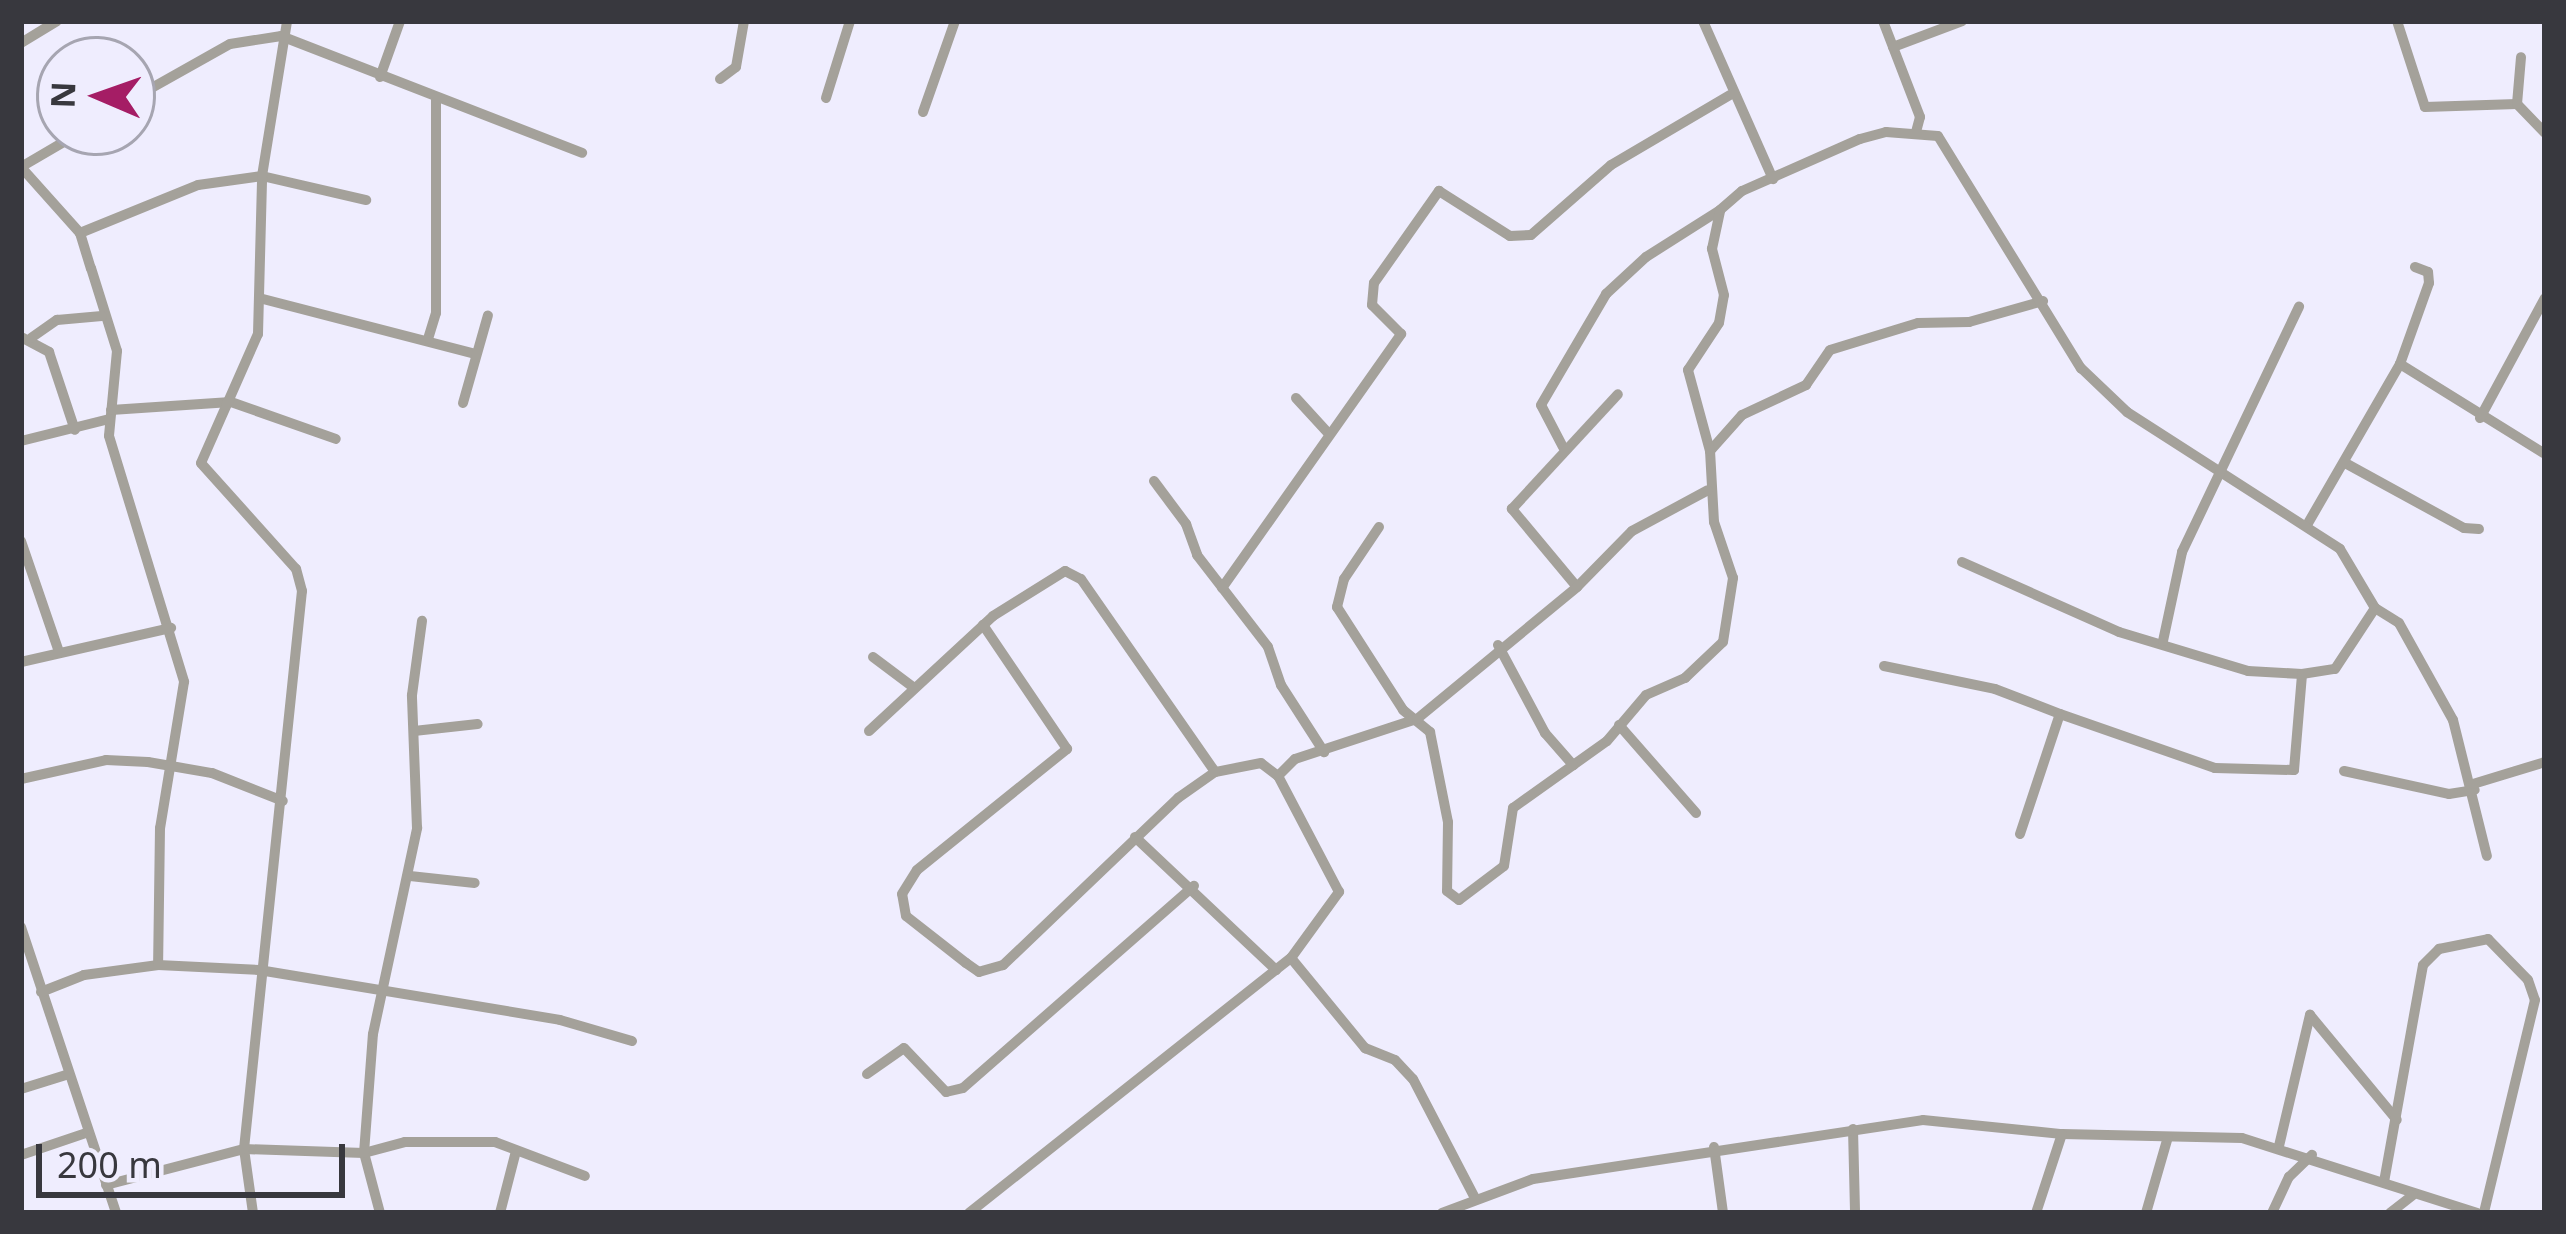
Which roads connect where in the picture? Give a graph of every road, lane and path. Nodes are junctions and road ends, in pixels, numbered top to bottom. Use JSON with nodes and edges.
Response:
{"nodes":[{"id":1,"x":57,"y":21,"type":"edge"},
{"id":2,"x":287,"y":21,"type":"edge"},
{"id":3,"x":400,"y":21,"type":"edge"},
{"id":4,"x":744,"y":21,"type":"edge"},
{"id":5,"x":850,"y":21,"type":"edge"},
{"id":6,"x":955,"y":21,"type":"edge"},
{"id":7,"x":1703,"y":21,"type":"edge"},
{"id":8,"x":1883,"y":21,"type":"edge"},
{"id":9,"x":1962,"y":21,"type":"edge"},
{"id":10,"x":2397,"y":21,"type":"edge"},
{"id":11,"x":43,"y":25,"type":"edge"},
{"id":12,"x":281,"y":36,"type":"junction"},
{"id":13,"x":21,"y":43,"type":"edge"},
{"id":14,"x":1893,"y":47,"type":"junction"},
{"id":15,"x":2521,"y":58,"type":"dead end"},
{"id":16,"x":380,"y":77,"type":"junction"},
{"id":17,"x":720,"y":80,"type":"dead end"},
{"id":18,"x":156,"y":86,"type":"edge"},
{"id":19,"x":1730,"y":95,"type":"junction"},
{"id":20,"x":436,"y":97,"type":"junction"},
{"id":21,"x":826,"y":98,"type":"dead end"},
{"id":22,"x":2517,"y":104,"type":"junction"},
{"id":23,"x":923,"y":112,"type":"dead end"},
{"id":24,"x":1916,"y":132,"type":"junction"},
{"id":25,"x":2545,"y":133,"type":"edge"},
{"id":26,"x":582,"y":153,"type":"dead end"},
{"id":27,"x":21,"y":167,"type":"edge"},
{"id":28,"x":262,"y":176,"type":"junction"},
{"id":29,"x":1773,"y":179,"type":"junction"},
{"id":30,"x":366,"y":200,"type":"dead end"},
{"id":31,"x":1720,"y":210,"type":"junction"},
{"id":32,"x":80,"y":233,"type":"junction"},
{"id":33,"x":2415,"y":267,"type":"dead end"},
{"id":34,"x":263,"y":298,"type":"junction"},
{"id":35,"x":2545,"y":298,"type":"edge"},
{"id":36,"x":2043,"y":301,"type":"junction"},
{"id":37,"x":2299,"y":307,"type":"dead end"},
{"id":38,"x":488,"y":315,"type":"dead end"},
{"id":39,"x":102,"y":316,"type":"junction"},
{"id":40,"x":26,"y":338,"type":"edge"},
{"id":41,"x":428,"y":339,"type":"junction"},
{"id":42,"x":475,"y":354,"type":"junction"},
{"id":43,"x":2400,"y":364,"type":"junction"},
{"id":44,"x":1618,"y":394,"type":"dead end"},
{"id":45,"x":1296,"y":398,"type":"dead end"},
{"id":46,"x":231,"y":402,"type":"junction"},
{"id":47,"x":464,"y":403,"type":"dead end"},
{"id":48,"x":106,"y":418,"type":"junction"},
{"id":49,"x":2480,"y":418,"type":"junction"},
{"id":50,"x":76,"y":430,"type":"junction"},
{"id":51,"x":1329,"y":434,"type":"junction"},
{"id":52,"x":336,"y":439,"type":"dead end"},
{"id":53,"x":21,"y":441,"type":"edge"},
{"id":54,"x":1563,"y":447,"type":"junction"},
{"id":55,"x":1709,"y":451,"type":"junction"},
{"id":56,"x":2545,"y":454,"type":"edge"},
{"id":57,"x":2347,"y":464,"type":"junction"},
{"id":58,"x":2216,"y":472,"type":"junction"},
{"id":59,"x":1154,"y":481,"type":"dead end"},
{"id":60,"x":1708,"y":490,"type":"junction"},
{"id":61,"x":2307,"y":525,"type":"junction"},
{"id":62,"x":1379,"y":527,"type":"dead end"},
{"id":63,"x":2479,"y":529,"type":"dead end"},
{"id":64,"x":21,"y":541,"type":"edge"},
{"id":65,"x":1962,"y":562,"type":"dead end"},
{"id":66,"x":1577,"y":587,"type":"junction"},
{"id":67,"x":1222,"y":589,"type":"junction"},
{"id":68,"x":2375,"y":608,"type":"junction"},
{"id":69,"x":422,"y":621,"type":"dead end"},
{"id":70,"x":983,"y":625,"type":"junction"},
{"id":71,"x":171,"y":628,"type":"junction"},
{"id":72,"x":2163,"y":641,"type":"junction"},
{"id":73,"x":1498,"y":645,"type":"junction"},
{"id":74,"x":58,"y":652,"type":"junction"},
{"id":75,"x":873,"y":657,"type":"dead end"},
{"id":76,"x":21,"y":662,"type":"edge"},
{"id":77,"x":1885,"y":666,"type":"dead end"},
{"id":78,"x":2302,"y":674,"type":"junction"},
{"id":79,"x":913,"y":687,"type":"junction"},
{"id":80,"x":2060,"y":714,"type":"junction"},
{"id":81,"x":1417,"y":718,"type":"junction"},
{"id":82,"x":478,"y":724,"type":"dead end"},
{"id":83,"x":1619,"y":725,"type":"junction"},
{"id":84,"x":414,"y":731,"type":"junction"},
{"id":85,"x":869,"y":731,"type":"dead end"},
{"id":86,"x":1324,"y":752,"type":"junction"},
{"id":87,"x":2545,"y":762,"type":"edge"},
{"id":88,"x":167,"y":764,"type":"junction"},
{"id":89,"x":1573,"y":765,"type":"junction"},
{"id":90,"x":2344,"y":771,"type":"dead end"},
{"id":91,"x":1215,"y":772,"type":"junction"},
{"id":92,"x":1278,"y":776,"type":"junction"},
{"id":93,"x":21,"y":779,"type":"edge"},
{"id":94,"x":2474,"y":787,"type":"junction"},
{"id":95,"x":283,"y":801,"type":"junction"},
{"id":96,"x":1696,"y":813,"type":"dead end"},
{"id":97,"x":2020,"y":834,"type":"dead end"},
{"id":98,"x":1135,"y":837,"type":"junction"},
{"id":99,"x":2487,"y":856,"type":"dead end"},
{"id":100,"x":410,"y":876,"type":"junction"},
{"id":101,"x":475,"y":883,"type":"dead end"},
{"id":102,"x":1194,"y":886,"type":"junction"},
{"id":103,"x":21,"y":927,"type":"edge"},
{"id":104,"x":1292,"y":958,"type":"junction"},
{"id":105,"x":158,"y":965,"type":"junction"},
{"id":106,"x":260,"y":970,"type":"junction"},
{"id":107,"x":1276,"y":970,"type":"junction"},
{"id":108,"x":41,"y":992,"type":"junction"},
{"id":109,"x":381,"y":996,"type":"junction"},
{"id":110,"x":632,"y":1041,"type":"dead end"},
{"id":111,"x":867,"y":1074,"type":"dead end"},
{"id":112,"x":66,"y":1075,"type":"junction"},
{"id":113,"x":21,"y":1088,"type":"edge"},
{"id":114,"x":2397,"y":1120,"type":"junction"},
{"id":115,"x":1852,"y":1129,"type":"junction"},
{"id":116,"x":86,"y":1133,"type":"junction"},
{"id":117,"x":2062,"y":1134,"type":"junction"},
{"id":118,"x":2168,"y":1137,"type":"junction"},
{"id":119,"x":2278,"y":1146,"type":"junction"},
{"id":120,"x":1714,"y":1147,"type":"junction"},
{"id":121,"x":244,"y":1149,"type":"junction"},
{"id":122,"x":516,"y":1151,"type":"junction"},
{"id":123,"x":364,"y":1153,"type":"junction"},
{"id":124,"x":21,"y":1155,"type":"edge"},
{"id":125,"x":2312,"y":1155,"type":"junction"},
{"id":126,"x":585,"y":1176,"type":"dead end"},
{"id":127,"x":2384,"y":1182,"type":"junction"},
{"id":128,"x":106,"y":1185,"type":"junction"},
{"id":129,"x":2413,"y":1195,"type":"junction"},
{"id":130,"x":1475,"y":1198,"type":"junction"},
{"id":131,"x":116,"y":1213,"type":"edge"},
{"id":132,"x":253,"y":1213,"type":"edge"},
{"id":133,"x":380,"y":1213,"type":"edge"},
{"id":134,"x":500,"y":1213,"type":"edge"},
{"id":135,"x":969,"y":1213,"type":"edge"},
{"id":136,"x":1442,"y":1213,"type":"edge"},
{"id":137,"x":1723,"y":1213,"type":"edge"},
{"id":138,"x":1855,"y":1213,"type":"edge"},
{"id":139,"x":2036,"y":1213,"type":"edge"},
{"id":140,"x":2146,"y":1213,"type":"edge"},
{"id":141,"x":2272,"y":1213,"type":"edge"},
{"id":142,"x":2390,"y":1213,"type":"edge"},
{"id":143,"x":2480,"y":1213,"type":"edge"}],
"edges":[{"from":1,"to":11,"type":"street"},
{"from":2,"to":12,"type":"street"},
{"from":3,"to":16,"type":"street"},
{"from":4,"to":17,"type":"street"},
{"from":5,"to":21,"type":"street"},
{"from":6,"to":23,"type":"street"},
{"from":7,"to":19,"type":"street"},
{"from":8,"to":14,"type":"street"},
{"from":9,"to":14,"type":"street"},
{"from":10,"to":22,"type":"street"},
{"from":11,"to":13,"type":"street"},
{"from":12,"to":16,"type":"street"},
{"from":12,"to":18,"type":"street"},
{"from":12,"to":28,"type":"street"},
{"from":14,"to":24,"type":"street"},
{"from":15,"to":22,"type":"street"},
{"from":16,"to":20,"type":"street"},
{"from":19,"to":29,"type":"street"},
{"from":19,"to":51,"type":"street"},
{"from":20,"to":26,"type":"street"},
{"from":20,"to":41,"type":"street"},
{"from":22,"to":25,"type":"street"},
{"from":24,"to":29,"type":"street"},
{"from":24,"to":36,"type":"street"},
{"from":27,"to":32,"type":"street"},
{"from":28,"to":30,"type":"street"},
{"from":28,"to":32,"type":"street"},
{"from":28,"to":34,"type":"street"},
{"from":29,"to":31,"type":"street"},
{"from":31,"to":54,"type":"street"},
{"from":31,"to":55,"type":"street"},
{"from":32,"to":39,"type":"street"},
{"from":33,"to":43,"type":"street"},
{"from":34,"to":41,"type":"street"},
{"from":34,"to":46,"type":"street"},
{"from":35,"to":49,"type":"street"},
{"from":36,"to":55,"type":"street"},
{"from":36,"to":58,"type":"street"},
{"from":37,"to":58,"type":"street"},
{"from":38,"to":42,"type":"street"},
{"from":39,"to":40,"type":"street"},
{"from":39,"to":48,"type":"street"},
{"from":40,"to":50,"type":"street"},
{"from":41,"to":42,"type":"street"},
{"from":42,"to":47,"type":"street"},
{"from":43,"to":49,"type":"street"},
{"from":43,"to":57,"type":"street"},
{"from":44,"to":54,"type":"street"},
{"from":45,"to":51,"type":"street"},
{"from":46,"to":48,"type":"street"},
{"from":46,"to":52,"type":"street"},
{"from":46,"to":95,"type":"street"},
{"from":48,"to":50,"type":"street"},
{"from":48,"to":71,"type":"street"},
{"from":49,"to":56,"type":"street"},
{"from":50,"to":53,"type":"street"},
{"from":51,"to":67,"type":"street"},
{"from":54,"to":66,"type":"street"},
{"from":55,"to":60,"type":"street"},
{"from":57,"to":61,"type":"street"},
{"from":57,"to":63,"type":"street"},
{"from":58,"to":61,"type":"street"},
{"from":58,"to":72,"type":"street"},
{"from":59,"to":67,"type":"street"},
{"from":60,"to":66,"type":"street"},
{"from":60,"to":83,"type":"street"},
{"from":61,"to":68,"type":"street"},
{"from":62,"to":81,"type":"street"},
{"from":64,"to":74,"type":"street"},
{"from":65,"to":72,"type":"street"},
{"from":66,"to":73,"type":"street"},
{"from":67,"to":86,"type":"street"},
{"from":68,"to":78,"type":"street"},
{"from":68,"to":94,"type":"street"},
{"from":69,"to":84,"type":"street"},
{"from":70,"to":79,"type":"street"},
{"from":70,"to":91,"type":"street"},
{"from":70,"to":98,"type":"street"},
{"from":71,"to":74,"type":"street"},
{"from":71,"to":88,"type":"street"},
{"from":72,"to":78,"type":"street"},
{"from":73,"to":81,"type":"street"},
{"from":73,"to":89,"type":"street"},
{"from":74,"to":76,"type":"street"},
{"from":75,"to":79,"type":"street"},
{"from":77,"to":80,"type":"street"},
{"from":78,"to":80,"type":"street"},
{"from":79,"to":85,"type":"street"},
{"from":80,"to":97,"type":"street"},
{"from":81,"to":86,"type":"street"},
{"from":81,"to":89,"type":"street"},
{"from":82,"to":84,"type":"street"},
{"from":83,"to":89,"type":"street"},
{"from":83,"to":96,"type":"street"},
{"from":84,"to":100,"type":"street"},
{"from":86,"to":92,"type":"street"},
{"from":87,"to":94,"type":"street"},
{"from":88,"to":93,"type":"street"},
{"from":88,"to":95,"type":"street"},
{"from":88,"to":105,"type":"street"},
{"from":90,"to":94,"type":"street"},
{"from":91,"to":92,"type":"street"},
{"from":91,"to":98,"type":"street"},
{"from":92,"to":104,"type":"street"},
{"from":94,"to":99,"type":"street"},
{"from":95,"to":106,"type":"street"},
{"from":98,"to":102,"type":"street"},
{"from":100,"to":101,"type":"street"},
{"from":100,"to":109,"type":"street"},
{"from":102,"to":107,"type":"street"},
{"from":102,"to":111,"type":"street"},
{"from":103,"to":108,"type":"street"},
{"from":104,"to":107,"type":"street"},
{"from":104,"to":130,"type":"street"},
{"from":105,"to":106,"type":"street"},
{"from":105,"to":108,"type":"street"},
{"from":106,"to":109,"type":"street"},
{"from":106,"to":121,"type":"street"},
{"from":107,"to":135,"type":"street"},
{"from":108,"to":112,"type":"street"},
{"from":109,"to":110,"type":"street"},
{"from":109,"to":123,"type":"street"},
{"from":112,"to":113,"type":"street"},
{"from":112,"to":116,"type":"street"},
{"from":114,"to":119,"type":"street"},
{"from":114,"to":127,"type":"street"},
{"from":114,"to":143,"type":"street"},
{"from":115,"to":117,"type":"street"},
{"from":115,"to":120,"type":"street"},
{"from":115,"to":138,"type":"street"},
{"from":116,"to":124,"type":"street"},
{"from":116,"to":128,"type":"street"},
{"from":117,"to":118,"type":"street"},
{"from":117,"to":139,"type":"street"},
{"from":118,"to":119,"type":"street"},
{"from":118,"to":140,"type":"street"},
{"from":119,"to":125,"type":"street"},
{"from":120,"to":130,"type":"street"},
{"from":120,"to":137,"type":"street"},
{"from":121,"to":123,"type":"street"},
{"from":121,"to":128,"type":"street"},
{"from":121,"to":132,"type":"street"},
{"from":122,"to":123,"type":"street"},
{"from":122,"to":126,"type":"street"},
{"from":122,"to":134,"type":"street"},
{"from":123,"to":133,"type":"street"},
{"from":125,"to":127,"type":"street"},
{"from":125,"to":141,"type":"street"},
{"from":127,"to":129,"type":"street"},
{"from":128,"to":131,"type":"street"},
{"from":129,"to":142,"type":"street"},
{"from":129,"to":143,"type":"street"},
{"from":130,"to":136,"type":"street"}]}
